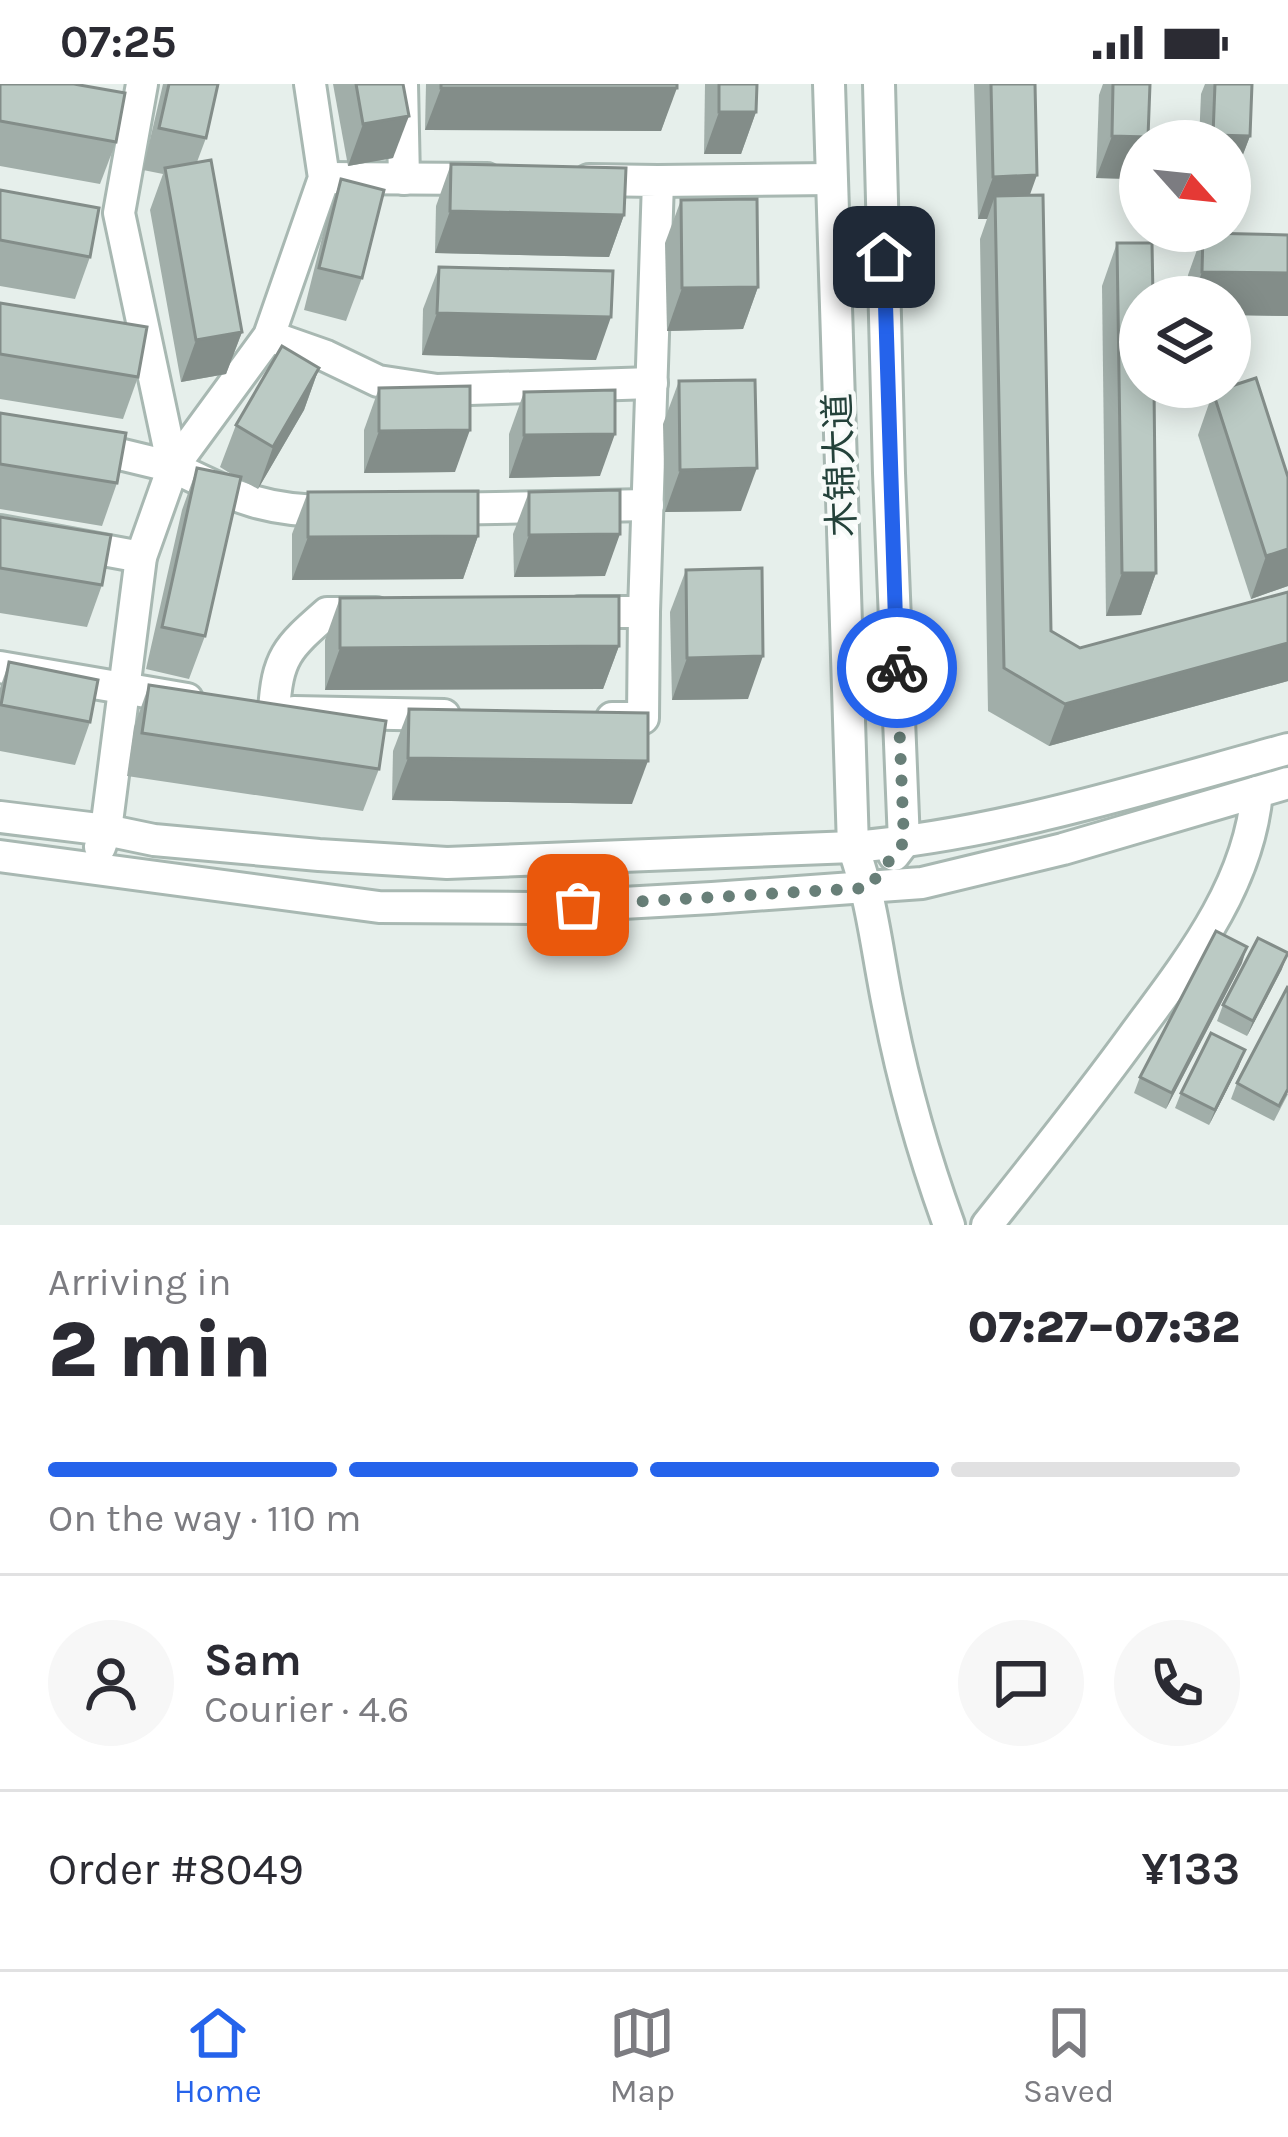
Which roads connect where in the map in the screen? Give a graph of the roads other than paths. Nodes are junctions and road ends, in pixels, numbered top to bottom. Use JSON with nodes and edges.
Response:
{"nodes":[{"id":1,"x":142,"y":84,"type":"edge"},
{"id":2,"x":310,"y":84,"type":"edge"},
{"id":3,"x":402,"y":84,"type":"edge"},
{"id":4,"x":829,"y":84,"type":"edge"},
{"id":5,"x":879,"y":84,"type":"edge"},
{"id":6,"x":324,"y":178,"type":"junction"},
{"id":7,"x":831,"y":178,"type":"junction"},
{"id":8,"x":404,"y":179,"type":"junction"},
{"id":9,"x":520,"y":180,"type":"edge"},
{"id":10,"x":566,"y":180,"type":"edge"},
{"id":11,"x":658,"y":181,"type":"junction"},
{"id":12,"x":269,"y":336,"type":"junction"},
{"id":13,"x":652,"y":383,"type":"junction"},
{"id":14,"x":65,"y":441,"type":"edge"},
{"id":15,"x":173,"y":467,"type":"junction"},
{"id":16,"x":648,"y":506,"type":"junction"},
{"id":17,"x":410,"y":510,"type":"edge"},
{"id":18,"x":362,"y":511,"type":"edge"},
{"id":19,"x":0,"y":531,"type":"edge"},
{"id":20,"x":142,"y":556,"type":"junction"},
{"id":21,"x":557,"y":612,"type":"edge"},
{"id":22,"x":644,"y":612,"type":"junction"},
{"id":23,"x":396,"y":613,"type":"edge"},
{"id":24,"x":0,"y":667,"type":"edge"},
{"id":25,"x":124,"y":690,"type":"junction"},
{"id":26,"x":209,"y":702,"type":"edge"},
{"id":27,"x":482,"y":716,"type":"edge"},
{"id":28,"x":574,"y":717,"type":"edge"},
{"id":29,"x":1288,"y":748,"type":"edge"},
{"id":30,"x":1288,"y":783,"type":"edge"},
{"id":31,"x":1257,"y":792,"type":"junction"},
{"id":32,"x":0,"y":817,"type":"edge"},
{"id":33,"x":106,"y":830,"type":"junction"},
{"id":34,"x":904,"y":842,"type":"junction"},
{"id":35,"x":853,"y":847,"type":"junction"},
{"id":36,"x":0,"y":856,"type":"edge"},
{"id":37,"x":93,"y":870,"type":"junction"},
{"id":38,"x":868,"y":888,"type":"junction"},
{"id":39,"x":950,"y":1225,"type":"edge"},
{"id":40,"x":987,"y":1225,"type":"edge"}],
"edges":[{"from":1,"to":15,"type":"street"},
{"from":2,"to":6,"type":"street"},
{"from":3,"to":8,"type":"street"},
{"from":4,"to":7,"type":"street","name":"木锦大道"},
{"from":5,"to":34,"type":"street","name":"木锦大道"},
{"from":6,"to":8,"type":"street"},
{"from":6,"to":12,"type":"street"},
{"from":7,"to":11,"type":"street"},
{"from":7,"to":35,"type":"street","name":"木锦大道"},
{"from":8,"to":9,"type":"street"},
{"from":10,"to":11,"type":"street"},
{"from":11,"to":13,"type":"street"},
{"from":12,"to":13,"type":"street"},
{"from":12,"to":15,"type":"street"},
{"from":13,"to":16,"type":"street"},
{"from":14,"to":15,"type":"street"},
{"from":15,"to":18,"type":"street"},
{"from":15,"to":20,"type":"street"},
{"from":16,"to":17,"type":"street"},
{"from":16,"to":22,"type":"street"},
{"from":19,"to":20,"type":"street"},
{"from":20,"to":25,"type":"street"},
{"from":21,"to":22,"type":"street"},
{"from":22,"to":28,"type":"street"},
{"from":23,"to":27,"type":"street"},
{"from":24,"to":25,"type":"street"},
{"from":25,"to":26,"type":"street"},
{"from":25,"to":33,"type":"street"},
{"from":29,"to":34,"type":"street"},
{"from":30,"to":31,"type":"street"},
{"from":31,"to":38,"type":"street"},
{"from":31,"to":40,"type":"street"},
{"from":32,"to":33,"type":"street"},
{"from":33,"to":35,"type":"street"},
{"from":33,"to":37,"type":"street"},
{"from":34,"to":35,"type":"street"},
{"from":34,"to":38,"type":"street"},
{"from":35,"to":38,"type":"street","name":"木锦大道"},
{"from":36,"to":37,"type":"street"},
{"from":37,"to":38,"type":"street"},
{"from":38,"to":39,"type":"street","name":"木锦大道"}]}
